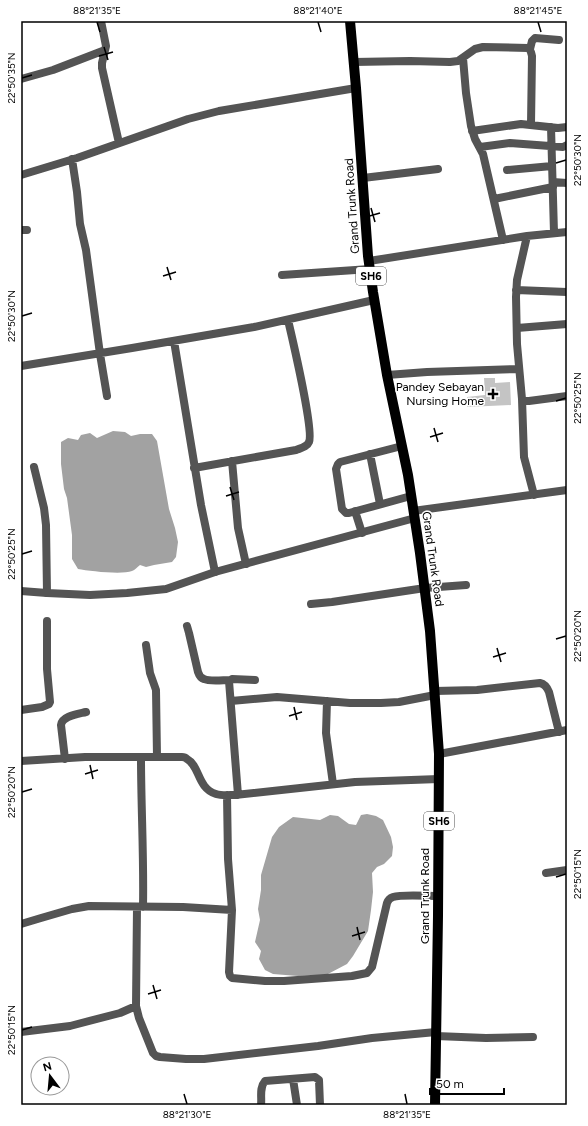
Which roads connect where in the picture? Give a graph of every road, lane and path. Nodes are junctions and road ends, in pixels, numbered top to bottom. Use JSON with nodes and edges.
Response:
{"nodes":[{"id":1,"x":101,"y":21,"type":"edge"},
{"id":2,"x":350,"y":21,"type":"edge"},
{"id":3,"x":559,"y":40,"type":"dead end"},
{"id":4,"x":530,"y":49,"type":"junction"},
{"id":5,"x":105,"y":50,"type":"junction"},
{"id":6,"x":463,"y":58,"type":"junction"},
{"id":7,"x":354,"y":62,"type":"junction"},
{"id":8,"x":21,"y":78,"type":"edge"},
{"id":9,"x":356,"y":88,"type":"junction"},
{"id":10,"x":531,"y":124,"type":"junction"},
{"id":11,"x":551,"y":127,"type":"junction"},
{"id":12,"x":567,"y":127,"type":"edge"},
{"id":13,"x":472,"y":130,"type":"junction"},
{"id":14,"x":119,"y":143,"type":"junction"},
{"id":15,"x":567,"y":145,"type":"edge"},
{"id":16,"x":480,"y":146,"type":"junction"},
{"id":17,"x":552,"y":146,"type":"junction"},
{"id":18,"x":72,"y":159,"type":"junction"},
{"id":19,"x":552,"y":166,"type":"junction"},
{"id":20,"x":438,"y":169,"type":"dead end"},
{"id":21,"x":507,"y":170,"type":"dead end"},
{"id":22,"x":21,"y":175,"type":"edge"},
{"id":23,"x":363,"y":178,"type":"junction"},
{"id":24,"x":567,"y":183,"type":"edge"},
{"id":25,"x":553,"y":185,"type":"junction"},
{"id":26,"x":494,"y":199,"type":"junction"},
{"id":27,"x":567,"y":232,"type":"edge"},
{"id":28,"x":554,"y":233,"type":"junction"},
{"id":29,"x":527,"y":236,"type":"junction"},
{"id":30,"x":503,"y":240,"type":"junction"},
{"id":31,"x":370,"y":265,"type":"junction"},
{"id":32,"x":282,"y":275,"type":"dead end"},
{"id":33,"x":516,"y":290,"type":"junction"},
{"id":34,"x":567,"y":292,"type":"edge"},
{"id":35,"x":374,"y":300,"type":"junction"},
{"id":36,"x":288,"y":320,"type":"junction"},
{"id":37,"x":567,"y":324,"type":"edge"},
{"id":38,"x":517,"y":328,"type":"junction"},
{"id":39,"x":174,"y":341,"type":"junction"},
{"id":40,"x":100,"y":354,"type":"junction"},
{"id":41,"x":21,"y":366,"type":"edge"},
{"id":42,"x":519,"y":368,"type":"junction"},
{"id":43,"x":387,"y":375,"type":"junction"},
{"id":44,"x":107,"y":396,"type":"dead end"},
{"id":45,"x":567,"y":396,"type":"edge"},
{"id":46,"x":522,"y":398,"type":"junction"},
{"id":47,"x":402,"y":446,"type":"junction"},
{"id":48,"x":370,"y":454,"type":"junction"},
{"id":49,"x":232,"y":461,"type":"junction"},
{"id":50,"x":34,"y":467,"type":"dead end"},
{"id":51,"x":194,"y":468,"type":"junction"},
{"id":52,"x":567,"y":490,"type":"edge"},
{"id":53,"x":534,"y":495,"type":"junction"},
{"id":54,"x":411,"y":496,"type":"junction"},
{"id":55,"x":380,"y":504,"type":"junction"},
{"id":56,"x":355,"y":511,"type":"junction"},
{"id":57,"x":415,"y":519,"type":"junction"},
{"id":58,"x":362,"y":533,"type":"junction"},
{"id":59,"x":246,"y":564,"type":"junction"},
{"id":60,"x":215,"y":572,"type":"junction"},
{"id":61,"x":466,"y":584,"type":"dead end"},
{"id":62,"x":425,"y":588,"type":"junction"},
{"id":63,"x":21,"y":591,"type":"edge"},
{"id":64,"x":47,"y":593,"type":"junction"},
{"id":65,"x":311,"y":604,"type":"dead end"},
{"id":66,"x":47,"y":621,"type":"dead end"},
{"id":67,"x":187,"y":626,"type":"dead end"},
{"id":68,"x":146,"y":645,"type":"dead end"},
{"id":69,"x":230,"y":680,"type":"junction"},
{"id":70,"x":255,"y":680,"type":"dead end"},
{"id":71,"x":435,"y":693,"type":"junction"},
{"id":72,"x":231,"y":701,"type":"junction"},
{"id":73,"x":327,"y":701,"type":"junction"},
{"id":74,"x":21,"y":710,"type":"edge"},
{"id":75,"x":86,"y":712,"type":"dead end"},
{"id":76,"x":563,"y":731,"type":"edge"},
{"id":77,"x":439,"y":754,"type":"junction"},
{"id":78,"x":141,"y":757,"type":"junction"},
{"id":79,"x":157,"y":757,"type":"junction"},
{"id":80,"x":65,"y":759,"type":"junction"},
{"id":81,"x":21,"y":761,"type":"edge"},
{"id":82,"x":439,"y":779,"type":"junction"},
{"id":83,"x":333,"y":784,"type":"junction"},
{"id":84,"x":227,"y":795,"type":"junction"},
{"id":85,"x":238,"y":795,"type":"junction"},
{"id":86,"x":567,"y":870,"type":"edge"},
{"id":87,"x":546,"y":873,"type":"dead end"},
{"id":88,"x":438,"y":896,"type":"junction"},
{"id":89,"x":140,"y":907,"type":"junction"},
{"id":90,"x":232,"y":910,"type":"junction"},
{"id":91,"x":21,"y":924,"type":"edge"},
{"id":92,"x":136,"y":1006,"type":"junction"},
{"id":93,"x":21,"y":1032,"type":"edge"},
{"id":94,"x":436,"y":1034,"type":"junction"},
{"id":95,"x":533,"y":1037,"type":"dead end"},
{"id":96,"x":293,"y":1079,"type":"junction"},
{"id":97,"x":261,"y":1105,"type":"edge"},
{"id":98,"x":297,"y":1105,"type":"edge"},
{"id":99,"x":320,"y":1105,"type":"edge"},
{"id":100,"x":435,"y":1105,"type":"edge"}],
"edges":[{"from":1,"to":5,"type":"street"},
{"from":2,"to":7,"type":"main road","name":"Grand Trunk Road","number":"SH6"},
{"from":3,"to":4,"type":"street"},
{"from":4,"to":6,"type":"street"},
{"from":4,"to":10,"type":"street"},
{"from":5,"to":8,"type":"street"},
{"from":5,"to":14,"type":"street"},
{"from":6,"to":7,"type":"street"},
{"from":6,"to":13,"type":"street"},
{"from":7,"to":9,"type":"main road","name":"Grand Trunk Road","number":"SH6"},
{"from":9,"to":14,"type":"street"},
{"from":9,"to":23,"type":"main road","name":"Grand Trunk Road","number":"SH6"},
{"from":10,"to":11,"type":"street"},
{"from":10,"to":13,"type":"street"},
{"from":11,"to":12,"type":"street"},
{"from":11,"to":17,"type":"street"},
{"from":13,"to":16,"type":"street"},
{"from":14,"to":18,"type":"street"},
{"from":15,"to":17,"type":"street"},
{"from":16,"to":17,"type":"street"},
{"from":16,"to":26,"type":"street"},
{"from":17,"to":19,"type":"street"},
{"from":18,"to":22,"type":"street"},
{"from":18,"to":40,"type":"street"},
{"from":19,"to":21,"type":"street"},
{"from":19,"to":25,"type":"street"},
{"from":20,"to":23,"type":"street"},
{"from":23,"to":31,"type":"main road","name":"Grand Trunk Road","number":"SH6"},
{"from":24,"to":25,"type":"street"},
{"from":25,"to":26,"type":"street"},
{"from":25,"to":28,"type":"street"},
{"from":26,"to":30,"type":"street"},
{"from":27,"to":28,"type":"street"},
{"from":28,"to":29,"type":"street"},
{"from":29,"to":30,"type":"street"},
{"from":29,"to":33,"type":"street"},
{"from":30,"to":31,"type":"street"},
{"from":31,"to":32,"type":"street"},
{"from":31,"to":35,"type":"main road","name":"Grand Trunk Road","number":"SH6"},
{"from":33,"to":34,"type":"street"},
{"from":33,"to":38,"type":"street"},
{"from":35,"to":36,"type":"street"},
{"from":35,"to":43,"type":"main road","name":"Grand Trunk Road","number":"SH6"},
{"from":36,"to":39,"type":"street"},
{"from":36,"to":49,"type":"street"},
{"from":37,"to":38,"type":"street"},
{"from":38,"to":42,"type":"street"},
{"from":39,"to":40,"type":"street"},
{"from":39,"to":51,"type":"street"},
{"from":40,"to":41,"type":"street"},
{"from":40,"to":44,"type":"street"},
{"from":42,"to":43,"type":"street"},
{"from":42,"to":46,"type":"street"},
{"from":43,"to":47,"type":"main road","name":"Grand Trunk Road","number":"SH6"},
{"from":45,"to":46,"type":"street"},
{"from":46,"to":53,"type":"street"},
{"from":47,"to":48,"type":"street"},
{"from":47,"to":54,"type":"main road","name":"Grand Trunk Road","number":"SH6"},
{"from":48,"to":55,"type":"street"},
{"from":48,"to":56,"type":"street"},
{"from":49,"to":51,"type":"street"},
{"from":49,"to":59,"type":"street"},
{"from":50,"to":64,"type":"street"},
{"from":51,"to":60,"type":"street"},
{"from":52,"to":53,"type":"street"},
{"from":53,"to":57,"type":"street"},
{"from":54,"to":55,"type":"street"},
{"from":54,"to":57,"type":"main road","name":"Grand Trunk Road","number":"SH6"},
{"from":55,"to":56,"type":"street"},
{"from":56,"to":58,"type":"street"},
{"from":57,"to":58,"type":"street"},
{"from":57,"to":62,"type":"main road","name":"Grand Trunk Road","number":"SH6"},
{"from":58,"to":59,"type":"street"},
{"from":59,"to":60,"type":"street"},
{"from":60,"to":64,"type":"street"},
{"from":61,"to":62,"type":"street"},
{"from":62,"to":65,"type":"street"},
{"from":62,"to":71,"type":"main road","name":"Grand Trunk Road","number":"SH6"},
{"from":63,"to":64,"type":"street"},
{"from":66,"to":74,"type":"street"},
{"from":67,"to":69,"type":"street"},
{"from":68,"to":79,"type":"street"},
{"from":69,"to":70,"type":"street"},
{"from":69,"to":72,"type":"street"},
{"from":71,"to":73,"type":"street"},
{"from":71,"to":76,"type":"street"},
{"from":71,"to":77,"type":"main road","name":"Grand Trunk Road","number":"SH6"},
{"from":72,"to":73,"type":"street"},
{"from":72,"to":85,"type":"street"},
{"from":73,"to":83,"type":"street"},
{"from":75,"to":80,"type":"street"},
{"from":76,"to":77,"type":"street"},
{"from":77,"to":82,"type":"main road","name":"Grand Trunk Road","number":"SH6"},
{"from":78,"to":79,"type":"street"},
{"from":78,"to":80,"type":"street"},
{"from":78,"to":89,"type":"street"},
{"from":79,"to":84,"type":"street"},
{"from":80,"to":81,"type":"street"},
{"from":82,"to":83,"type":"street"},
{"from":82,"to":88,"type":"main road","name":"Grand Trunk Road","number":"SH6"},
{"from":83,"to":85,"type":"street"},
{"from":84,"to":85,"type":"street"},
{"from":84,"to":90,"type":"street"},
{"from":86,"to":87,"type":"street"},
{"from":88,"to":90,"type":"street"},
{"from":88,"to":94,"type":"main road","name":"Grand Trunk Road","number":"SH6"},
{"from":89,"to":90,"type":"street"},
{"from":89,"to":91,"type":"street"},
{"from":89,"to":92,"type":"street"},
{"from":92,"to":93,"type":"street"},
{"from":92,"to":94,"type":"street"},
{"from":94,"to":95,"type":"street"},
{"from":94,"to":100,"type":"main road","name":"Grand Trunk Road","number":"SH6"},
{"from":96,"to":97,"type":"street"},
{"from":96,"to":98,"type":"street"},
{"from":96,"to":99,"type":"street"}]}
